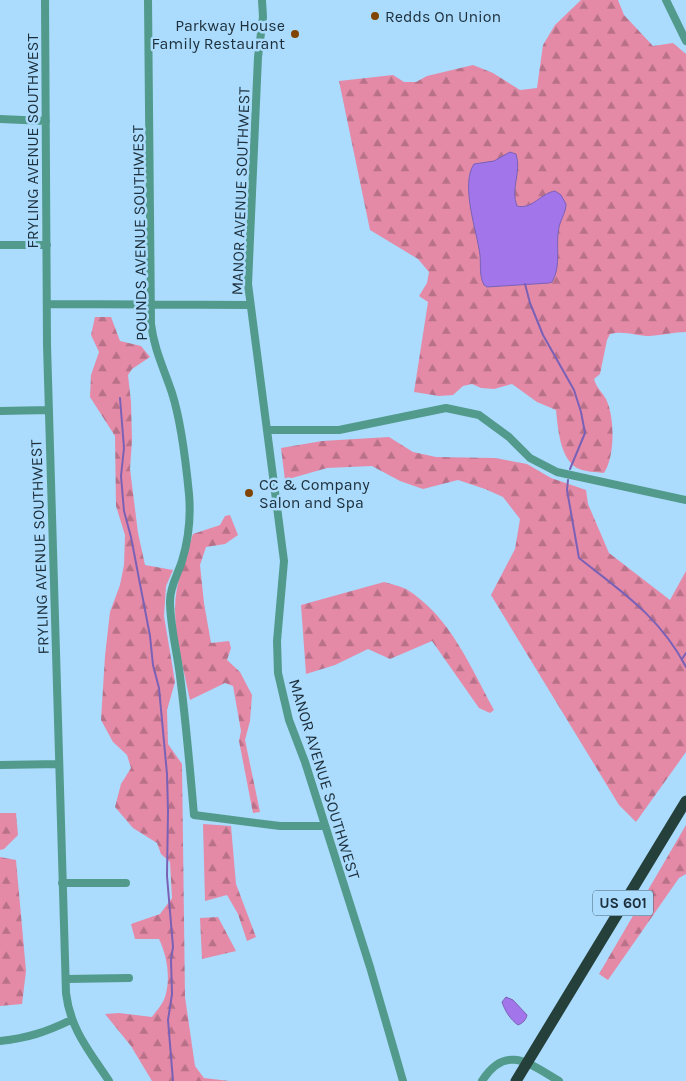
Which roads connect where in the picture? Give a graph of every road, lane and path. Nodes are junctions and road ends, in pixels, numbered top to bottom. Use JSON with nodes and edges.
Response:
{"nodes":[{"id":1,"x":45,"y":0,"type":"edge"},
{"id":2,"x":148,"y":0,"type":"edge"},
{"id":3,"x":262,"y":0,"type":"edge"},
{"id":4,"x":666,"y":0,"type":"edge"},
{"id":5,"x":686,"y":41,"type":"edge"},
{"id":6,"x":0,"y":119,"type":"edge"},
{"id":7,"x":46,"y":120,"type":"junction"},
{"id":8,"x":0,"y":245,"type":"edge"},
{"id":9,"x":47,"y":246,"type":"junction"},
{"id":10,"x":47,"y":304,"type":"junction"},
{"id":11,"x":250,"y":305,"type":"junction"},
{"id":12,"x":151,"y":306,"type":"junction"},
{"id":13,"x":49,"y":410,"type":"junction"},
{"id":14,"x":0,"y":411,"type":"edge"},
{"id":15,"x":268,"y":430,"type":"junction"},
{"id":16,"x":686,"y":500,"type":"edge"},
{"id":17,"x":59,"y":764,"type":"junction"},
{"id":18,"x":0,"y":765,"type":"edge"},
{"id":19,"x":686,"y":801,"type":"edge"},
{"id":20,"x":325,"y":826,"type":"junction"},
{"id":21,"x":62,"y":883,"type":"junction"},
{"id":22,"x":126,"y":883,"type":"dead end"},
{"id":23,"x":128,"y":978,"type":"dead end"},
{"id":24,"x":66,"y":979,"type":"junction"},
{"id":25,"x":71,"y":1020,"type":"junction"},
{"id":26,"x":0,"y":1041,"type":"edge"},
{"id":27,"x":527,"y":1062,"type":"junction"},
{"id":28,"x":109,"y":1081,"type":"edge"},
{"id":29,"x":403,"y":1081,"type":"edge"},
{"id":30,"x":482,"y":1081,"type":"edge"},
{"id":31,"x":516,"y":1081,"type":"edge"},
{"id":32,"x":559,"y":1081,"type":"edge"}],
"edges":[{"from":1,"to":7,"type":"street","name":"FRYLING AVENUE SOUTHWEST"},
{"from":2,"to":12,"type":"street","name":"POUNDS AVENUE SOUTHWEST"},
{"from":3,"to":11,"type":"street","name":"MANOR AVENUE SOUTHWEST"},
{"from":4,"to":5,"type":"street"},
{"from":6,"to":7,"type":"street"},
{"from":7,"to":9,"type":"street","name":"FRYLING AVENUE SOUTHWEST"},
{"from":8,"to":9,"type":"street"},
{"from":9,"to":10,"type":"street","name":"FRYLING AVENUE SOUTHWEST"},
{"from":10,"to":12,"type":"street"},
{"from":10,"to":13,"type":"street","name":"FRYLING AVENUE SOUTHWEST"},
{"from":11,"to":12,"type":"street"},
{"from":11,"to":15,"type":"street","name":"MANOR AVENUE SOUTHWEST"},
{"from":12,"to":20,"type":"street","name":"POUNDS AVENUE SOUTHWEST"},
{"from":13,"to":14,"type":"street"},
{"from":13,"to":17,"type":"street","name":"FRYLING AVENUE SOUTHWEST"},
{"from":15,"to":16,"type":"street"},
{"from":15,"to":20,"type":"street","name":"MANOR AVENUE SOUTHWEST"},
{"from":17,"to":18,"type":"street"},
{"from":17,"to":21,"type":"street","name":"FRYLING AVENUE SOUTHWEST"},
{"from":19,"to":27,"type":"highway","number":"US 601"},
{"from":20,"to":29,"type":"street","name":"MANOR AVENUE SOUTHWEST"},
{"from":21,"to":22,"type":"street"},
{"from":21,"to":24,"type":"street","name":"FRYLING AVENUE SOUTHWEST"},
{"from":23,"to":24,"type":"street"},
{"from":24,"to":25,"type":"street","name":"FRYLING AVENUE SOUTHWEST"},
{"from":25,"to":26,"type":"street"},
{"from":25,"to":28,"type":"street","name":"FRYLING AVENUE SOUTHWEST"},
{"from":27,"to":30,"type":"street"},
{"from":27,"to":31,"type":"highway","number":"US 601"},
{"from":27,"to":32,"type":"street"}]}
